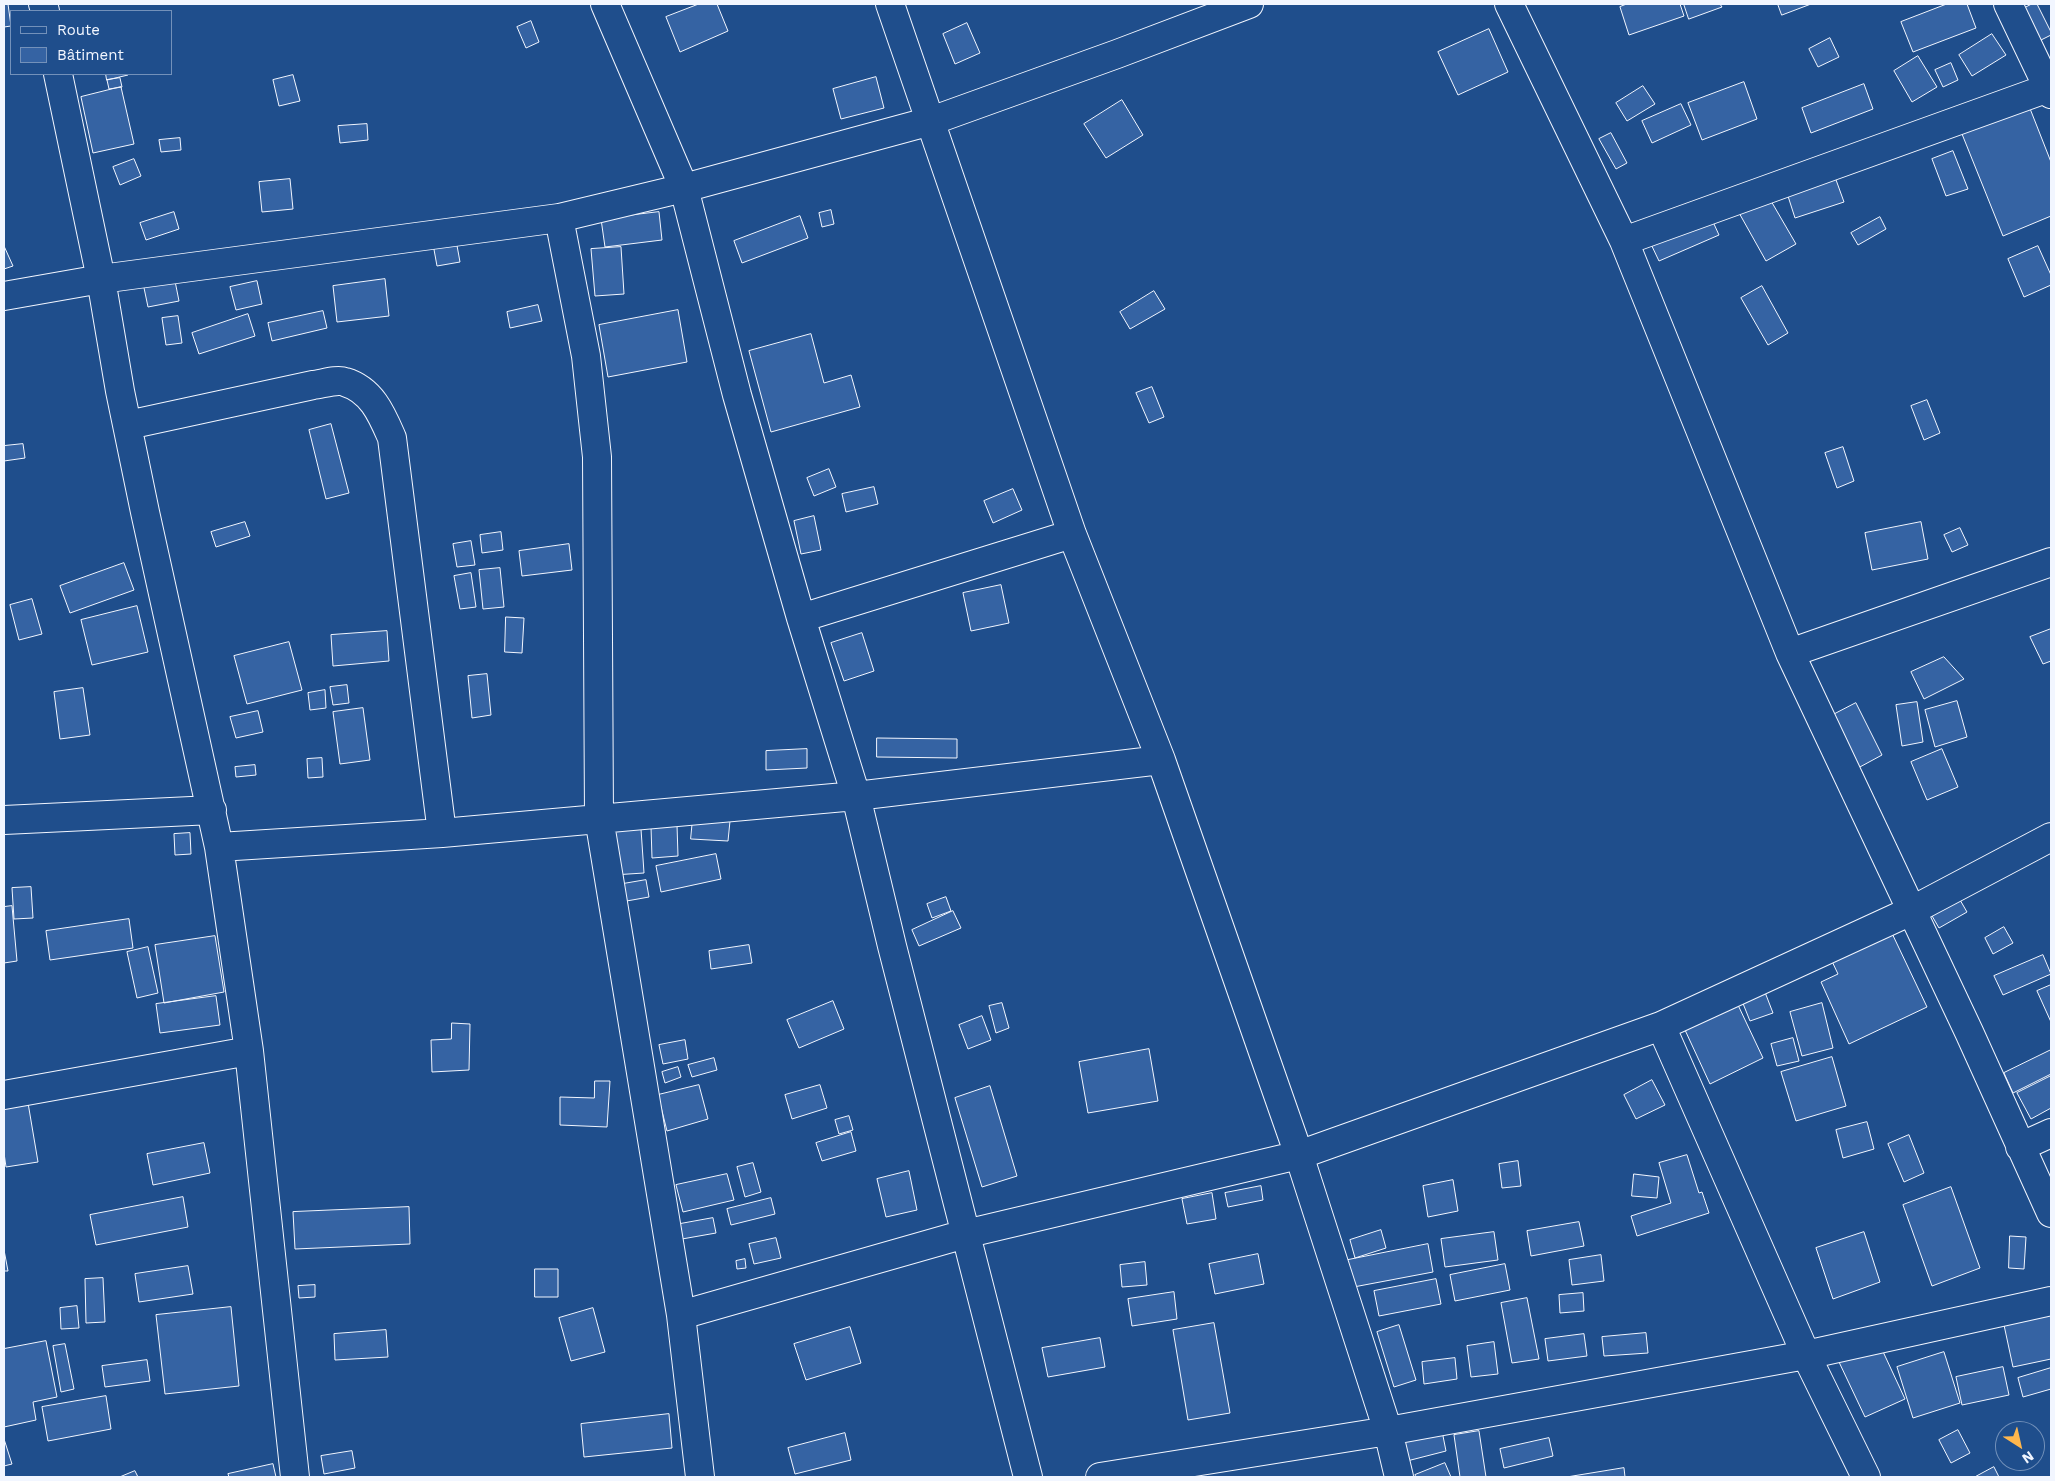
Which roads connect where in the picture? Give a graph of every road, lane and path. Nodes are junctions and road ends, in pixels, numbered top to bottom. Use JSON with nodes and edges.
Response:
{"nodes":[{"id":1,"x":605,"y":4,"type":"edge"},
{"id":2,"x":890,"y":4,"type":"edge"},
{"id":3,"x":1249,"y":4,"type":"edge"},
{"id":4,"x":1509,"y":4,"type":"edge"},
{"id":5,"x":2008,"y":4,"type":"edge"},
{"id":6,"x":58,"y":75,"type":"edge"},
{"id":7,"x":2050,"y":90,"type":"edge"},
{"id":8,"x":931,"y":121,"type":"junction"},
{"id":9,"x":684,"y":188,"type":"junction"},
{"id":10,"x":559,"y":218,"type":"junction"},
{"id":11,"x":1624,"y":241,"type":"junction"},
{"id":12,"x":101,"y":279,"type":"junction"},
{"id":13,"x":4,"y":296,"type":"edge"},
{"id":14,"x":128,"y":425,"type":"junction"},
{"id":15,"x":1072,"y":534,"type":"junction"},
{"id":16,"x":2051,"y":562,"type":"edge"},
{"id":17,"x":801,"y":618,"type":"junction"},
{"id":18,"x":1790,"y":653,"type":"junction"},
{"id":19,"x":1161,"y":760,"type":"junction"},
{"id":20,"x":856,"y":796,"type":"junction"},
{"id":21,"x":212,"y":810,"type":"junction"},
{"id":22,"x":599,"y":818,"type":"junction"},
{"id":23,"x":4,"y":820,"type":"edge"},
{"id":24,"x":442,"y":832,"type":"junction"},
{"id":25,"x":2051,"y":838,"type":"edge"},
{"id":26,"x":220,"y":848,"type":"junction"},
{"id":27,"x":1911,"y":911,"type":"junction"},
{"id":28,"x":1661,"y":1026,"type":"junction"},
{"id":29,"x":249,"y":1051,"type":"junction"},
{"id":30,"x":4,"y":1095,"type":"edge"},
{"id":31,"x":2051,"y":1133,"type":"edge"},
{"id":32,"x":2020,"y":1146,"type":"junction"},
{"id":33,"x":1299,"y":1155,"type":"junction"},
{"id":34,"x":2051,"y":1214,"type":"edge"},
{"id":35,"x":965,"y":1234,"type":"junction"},
{"id":36,"x":2051,"y":1301,"type":"edge"},
{"id":37,"x":681,"y":1315,"type":"junction"},
{"id":38,"x":1806,"y":1355,"type":"junction"},
{"id":39,"x":1388,"y":1431,"type":"junction"},
{"id":40,"x":295,"y":1477,"type":"edge"},
{"id":41,"x":700,"y":1477,"type":"edge"},
{"id":42,"x":1028,"y":1477,"type":"edge"},
{"id":43,"x":1100,"y":1477,"type":"edge"},
{"id":44,"x":1399,"y":1477,"type":"edge"},
{"id":45,"x":1866,"y":1477,"type":"edge"}],
"edges":[{"from":1,"to":9,"type":"street"},
{"from":2,"to":8,"type":"street"},
{"from":3,"to":8,"type":"street"},
{"from":4,"to":11,"type":"street"},
{"from":5,"to":7,"type":"street"},
{"from":6,"to":12,"type":"street"},
{"from":7,"to":11,"type":"street"},
{"from":8,"to":9,"type":"street"},
{"from":8,"to":15,"type":"street"},
{"from":9,"to":10,"type":"street"},
{"from":9,"to":17,"type":"street"},
{"from":10,"to":12,"type":"street"},
{"from":10,"to":22,"type":"street"},
{"from":11,"to":18,"type":"street"},
{"from":12,"to":13,"type":"street"},
{"from":12,"to":14,"type":"street"},
{"from":14,"to":21,"type":"street"},
{"from":14,"to":24,"type":"street"},
{"from":15,"to":17,"type":"street"},
{"from":15,"to":19,"type":"street"},
{"from":16,"to":18,"type":"street"},
{"from":17,"to":20,"type":"street"},
{"from":18,"to":27,"type":"street"},
{"from":19,"to":20,"type":"street"},
{"from":19,"to":33,"type":"street"},
{"from":20,"to":22,"type":"street"},
{"from":20,"to":35,"type":"street"},
{"from":21,"to":23,"type":"street"},
{"from":21,"to":26,"type":"street"},
{"from":22,"to":24,"type":"street"},
{"from":22,"to":37,"type":"street"},
{"from":24,"to":26,"type":"street"},
{"from":25,"to":27,"type":"street"},
{"from":26,"to":29,"type":"street"},
{"from":27,"to":28,"type":"street"},
{"from":27,"to":32,"type":"street"},
{"from":28,"to":33,"type":"street"},
{"from":28,"to":38,"type":"street"},
{"from":29,"to":30,"type":"street"},
{"from":29,"to":40,"type":"street"},
{"from":31,"to":32,"type":"street"},
{"from":32,"to":34,"type":"street"},
{"from":33,"to":35,"type":"street"},
{"from":33,"to":39,"type":"street"},
{"from":35,"to":37,"type":"street"},
{"from":35,"to":42,"type":"street"},
{"from":36,"to":38,"type":"street"},
{"from":37,"to":41,"type":"street"},
{"from":38,"to":39,"type":"street"},
{"from":38,"to":45,"type":"street"},
{"from":39,"to":43,"type":"street"},
{"from":39,"to":44,"type":"street"}]}
